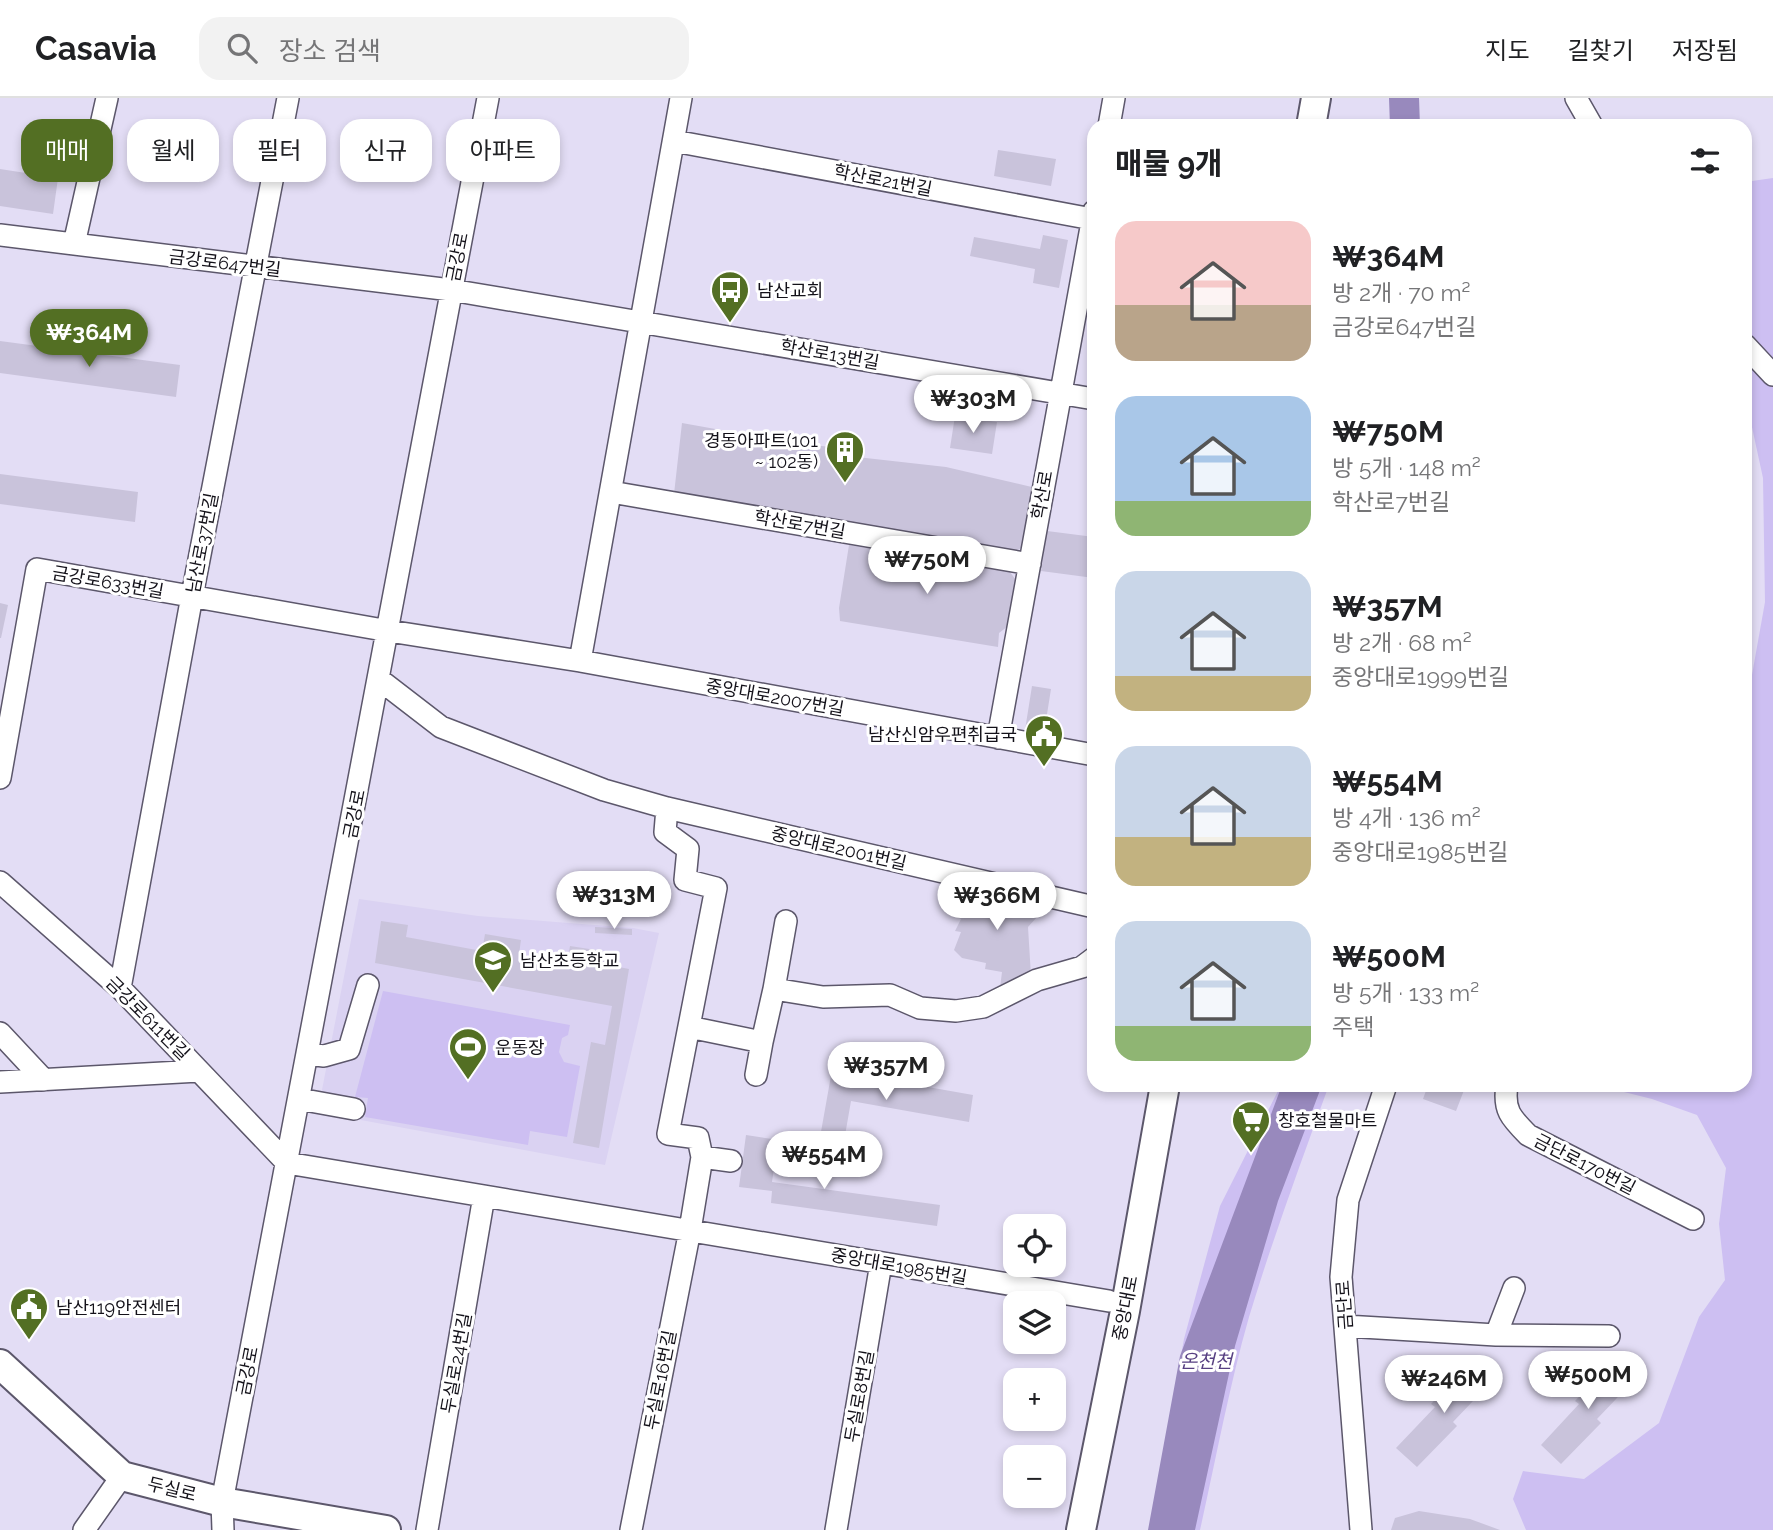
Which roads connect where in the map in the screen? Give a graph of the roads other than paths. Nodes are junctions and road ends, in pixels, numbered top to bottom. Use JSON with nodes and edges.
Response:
{"nodes":[{"id":1,"x":107,"y":98,"type":"edge"},
{"id":2,"x":288,"y":98,"type":"edge"},
{"id":3,"x":488,"y":98,"type":"edge"},
{"id":4,"x":681,"y":98,"type":"edge"},
{"id":5,"x":1114,"y":98,"type":"edge"},
{"id":6,"x":1316,"y":98,"type":"edge"},
{"id":7,"x":1331,"y":98,"type":"edge"},
{"id":8,"x":1576,"y":98,"type":"edge"},
{"id":9,"x":1110,"y":119,"type":"edge"},
{"id":10,"x":1312,"y":119,"type":"edge"},
{"id":11,"x":1327,"y":119,"type":"edge"},
{"id":12,"x":1588,"y":119,"type":"edge"},
{"id":13,"x":674,"y":141,"type":"junction"},
{"id":14,"x":1087,"y":214,"type":"edge"},
{"id":15,"x":0,"y":235,"type":"edge"},
{"id":16,"x":74,"y":244,"type":"junction"},
{"id":17,"x":1087,"y":247,"type":"edge"},
{"id":18,"x":256,"y":266,"type":"junction"},
{"id":19,"x":451,"y":290,"type":"junction"},
{"id":20,"x":641,"y":322,"type":"junction"},
{"id":21,"x":1752,"y":352,"type":"edge"},
{"id":22,"x":1773,"y":375,"type":"edge"},
{"id":23,"x":1060,"y":393,"type":"junction"},
{"id":24,"x":1087,"y":398,"type":"edge"},
{"id":25,"x":611,"y":492,"type":"junction"},
{"id":26,"x":1030,"y":564,"type":"junction"},
{"id":27,"x":192,"y":597,"type":"junction"},
{"id":28,"x":389,"y":631,"type":"junction"},
{"id":29,"x":580,"y":662,"type":"junction"},
{"id":30,"x":380,"y":680,"type":"junction"},
{"id":31,"x":998,"y":738,"type":"junction"},
{"id":32,"x":1087,"y":754,"type":"edge"},
{"id":33,"x":0,"y":778,"type":"edge"},
{"id":34,"x":667,"y":808,"type":"junction"},
{"id":35,"x":0,"y":882,"type":"edge"},
{"id":36,"x":1087,"y":906,"type":"edge"},
{"id":37,"x":786,"y":921,"type":"dead end"},
{"id":38,"x":1087,"y":963,"type":"edge"},
{"id":39,"x":368,"y":985,"type":"dead end"},
{"id":40,"x":120,"y":988,"type":"junction"},
{"id":41,"x":774,"y":989,"type":"junction"},
{"id":42,"x":689,"y":1027,"type":"junction"},
{"id":43,"x":0,"y":1034,"type":"edge"},
{"id":44,"x":762,"y":1042,"type":"junction"},
{"id":45,"x":308,"y":1054,"type":"junction"},
{"id":46,"x":200,"y":1071,"type":"junction"},
{"id":47,"x":756,"y":1075,"type":"dead end"},
{"id":48,"x":44,"y":1080,"type":"junction"},
{"id":49,"x":0,"y":1082,"type":"edge"},
{"id":50,"x":1145,"y":1092,"type":"edge"},
{"id":51,"x":1164,"y":1092,"type":"edge"},
{"id":52,"x":1385,"y":1092,"type":"edge"},
{"id":53,"x":1506,"y":1092,"type":"edge"},
{"id":54,"x":299,"y":1099,"type":"junction"},
{"id":55,"x":354,"y":1108,"type":"dead end"},
{"id":56,"x":702,"y":1157,"type":"junction"},
{"id":57,"x":731,"y":1161,"type":"dead end"},
{"id":58,"x":287,"y":1163,"type":"junction"},
{"id":59,"x":484,"y":1196,"type":"junction"},
{"id":60,"x":1693,"y":1219,"type":"dead end"},
{"id":61,"x":690,"y":1230,"type":"junction"},
{"id":62,"x":881,"y":1263,"type":"junction"},
{"id":63,"x":1514,"y":1288,"type":"dead end"},
{"id":64,"x":1109,"y":1301,"type":"junction"},
{"id":65,"x":1345,"y":1326,"type":"junction"},
{"id":66,"x":1496,"y":1335,"type":"junction"},
{"id":67,"x":1609,"y":1336,"type":"dead end"},
{"id":68,"x":0,"y":1364,"type":"edge"},
{"id":69,"x":122,"y":1476,"type":"junction"},
{"id":70,"x":222,"y":1502,"type":"junction"},
{"id":71,"x":83,"y":1530,"type":"edge"},
{"id":72,"x":223,"y":1530,"type":"edge"},
{"id":73,"x":386,"y":1530,"type":"edge"},
{"id":74,"x":427,"y":1530,"type":"edge"},
{"id":75,"x":631,"y":1530,"type":"edge"},
{"id":76,"x":836,"y":1530,"type":"edge"},
{"id":77,"x":1064,"y":1530,"type":"edge"},
{"id":78,"x":1081,"y":1530,"type":"edge"},
{"id":79,"x":1361,"y":1530,"type":"edge"}],
"edges":[{"from":1,"to":16,"type":"street"},
{"from":2,"to":18,"type":"street","name":"남산로37번길"},
{"from":3,"to":19,"type":"street","name":"금강로"},
{"from":4,"to":13,"type":"street"},
{"from":5,"to":9,"type":"street"},
{"from":6,"to":10,"type":"main road"},
{"from":7,"to":11,"type":"main road"},
{"from":8,"to":12,"type":"street"},
{"from":13,"to":14,"type":"street","name":"학산로21번길"},
{"from":13,"to":20,"type":"street"},
{"from":15,"to":16,"type":"street","name":"금강로647번길"},
{"from":16,"to":18,"type":"street","name":"금강로647번길"},
{"from":17,"to":23,"type":"street","name":"학산로"},
{"from":18,"to":19,"type":"street","name":"금강로647번길"},
{"from":18,"to":27,"type":"street","name":"남산로37번길"},
{"from":19,"to":20,"type":"street","name":"학산로13번길"},
{"from":19,"to":28,"type":"street","name":"금강로"},
{"from":20,"to":23,"type":"street","name":"학산로13번길"},
{"from":20,"to":25,"type":"street"},
{"from":21,"to":22,"type":"street"},
{"from":23,"to":24,"type":"street"},
{"from":23,"to":26,"type":"street","name":"학산로"},
{"from":25,"to":26,"type":"street","name":"학산로7번길"},
{"from":25,"to":29,"type":"street"},
{"from":26,"to":31,"type":"street","name":"학산로"},
{"from":27,"to":28,"type":"street","name":"금강로633번길"},
{"from":27,"to":33,"type":"street","name":"금강로633번길"},
{"from":27,"to":40,"type":"street","name":"남산로37번길"},
{"from":28,"to":29,"type":"street","name":"중앙대로2007번길"},
{"from":28,"to":30,"type":"street","name":"금강로"},
{"from":29,"to":31,"type":"street","name":"중앙대로2007번길"},
{"from":30,"to":34,"type":"street","name":"중앙대로2001번길"},
{"from":30,"to":45,"type":"street","name":"금강로"},
{"from":31,"to":32,"type":"street","name":"중앙대로2007번길"},
{"from":34,"to":36,"type":"street","name":"중앙대로2001번길"},
{"from":34,"to":42,"type":"street"},
{"from":35,"to":40,"type":"street","name":"금강로611번길"},
{"from":37,"to":41,"type":"street"},
{"from":38,"to":41,"type":"street"},
{"from":39,"to":45,"type":"street"},
{"from":40,"to":46,"type":"street","name":"금강로611번길"},
{"from":41,"to":44,"type":"street"},
{"from":42,"to":44,"type":"street"},
{"from":42,"to":56,"type":"street"},
{"from":43,"to":48,"type":"street"},
{"from":44,"to":47,"type":"street"},
{"from":45,"to":54,"type":"street","name":"금강로"},
{"from":46,"to":48,"type":"street"},
{"from":46,"to":58,"type":"street","name":"금강로611번길"},
{"from":48,"to":49,"type":"street"},
{"from":50,"to":64,"type":"main road","name":"중앙대로"},
{"from":51,"to":78,"type":"main road","name":"중앙대로"},
{"from":52,"to":65,"type":"street","name":"금단로"},
{"from":53,"to":60,"type":"street","name":"금단로170번길"},
{"from":54,"to":55,"type":"street"},
{"from":54,"to":58,"type":"street","name":"금강로"},
{"from":56,"to":57,"type":"street"},
{"from":56,"to":61,"type":"street"},
{"from":58,"to":59,"type":"street","name":"중앙대로1985번길"},
{"from":58,"to":70,"type":"street","name":"금강로"},
{"from":59,"to":61,"type":"street","name":"중앙대로1985번길"},
{"from":59,"to":74,"type":"street","name":"두실로24번길"},
{"from":61,"to":62,"type":"street","name":"중앙대로1985번길"},
{"from":61,"to":75,"type":"street","name":"두실로16번길"},
{"from":62,"to":64,"type":"street","name":"중앙대로1985번길"},
{"from":62,"to":76,"type":"street","name":"두실로8번길"},
{"from":63,"to":66,"type":"street"},
{"from":64,"to":77,"type":"main road","name":"중앙대로"},
{"from":65,"to":66,"type":"street"},
{"from":65,"to":79,"type":"street","name":"금단로"},
{"from":66,"to":67,"type":"street"},
{"from":68,"to":69,"type":"main road","name":"두실로"},
{"from":69,"to":70,"type":"main road","name":"두실로"},
{"from":69,"to":71,"type":"street"},
{"from":70,"to":72,"type":"street","name":"금강로"},
{"from":70,"to":73,"type":"main road","name":"두실로"}]}
